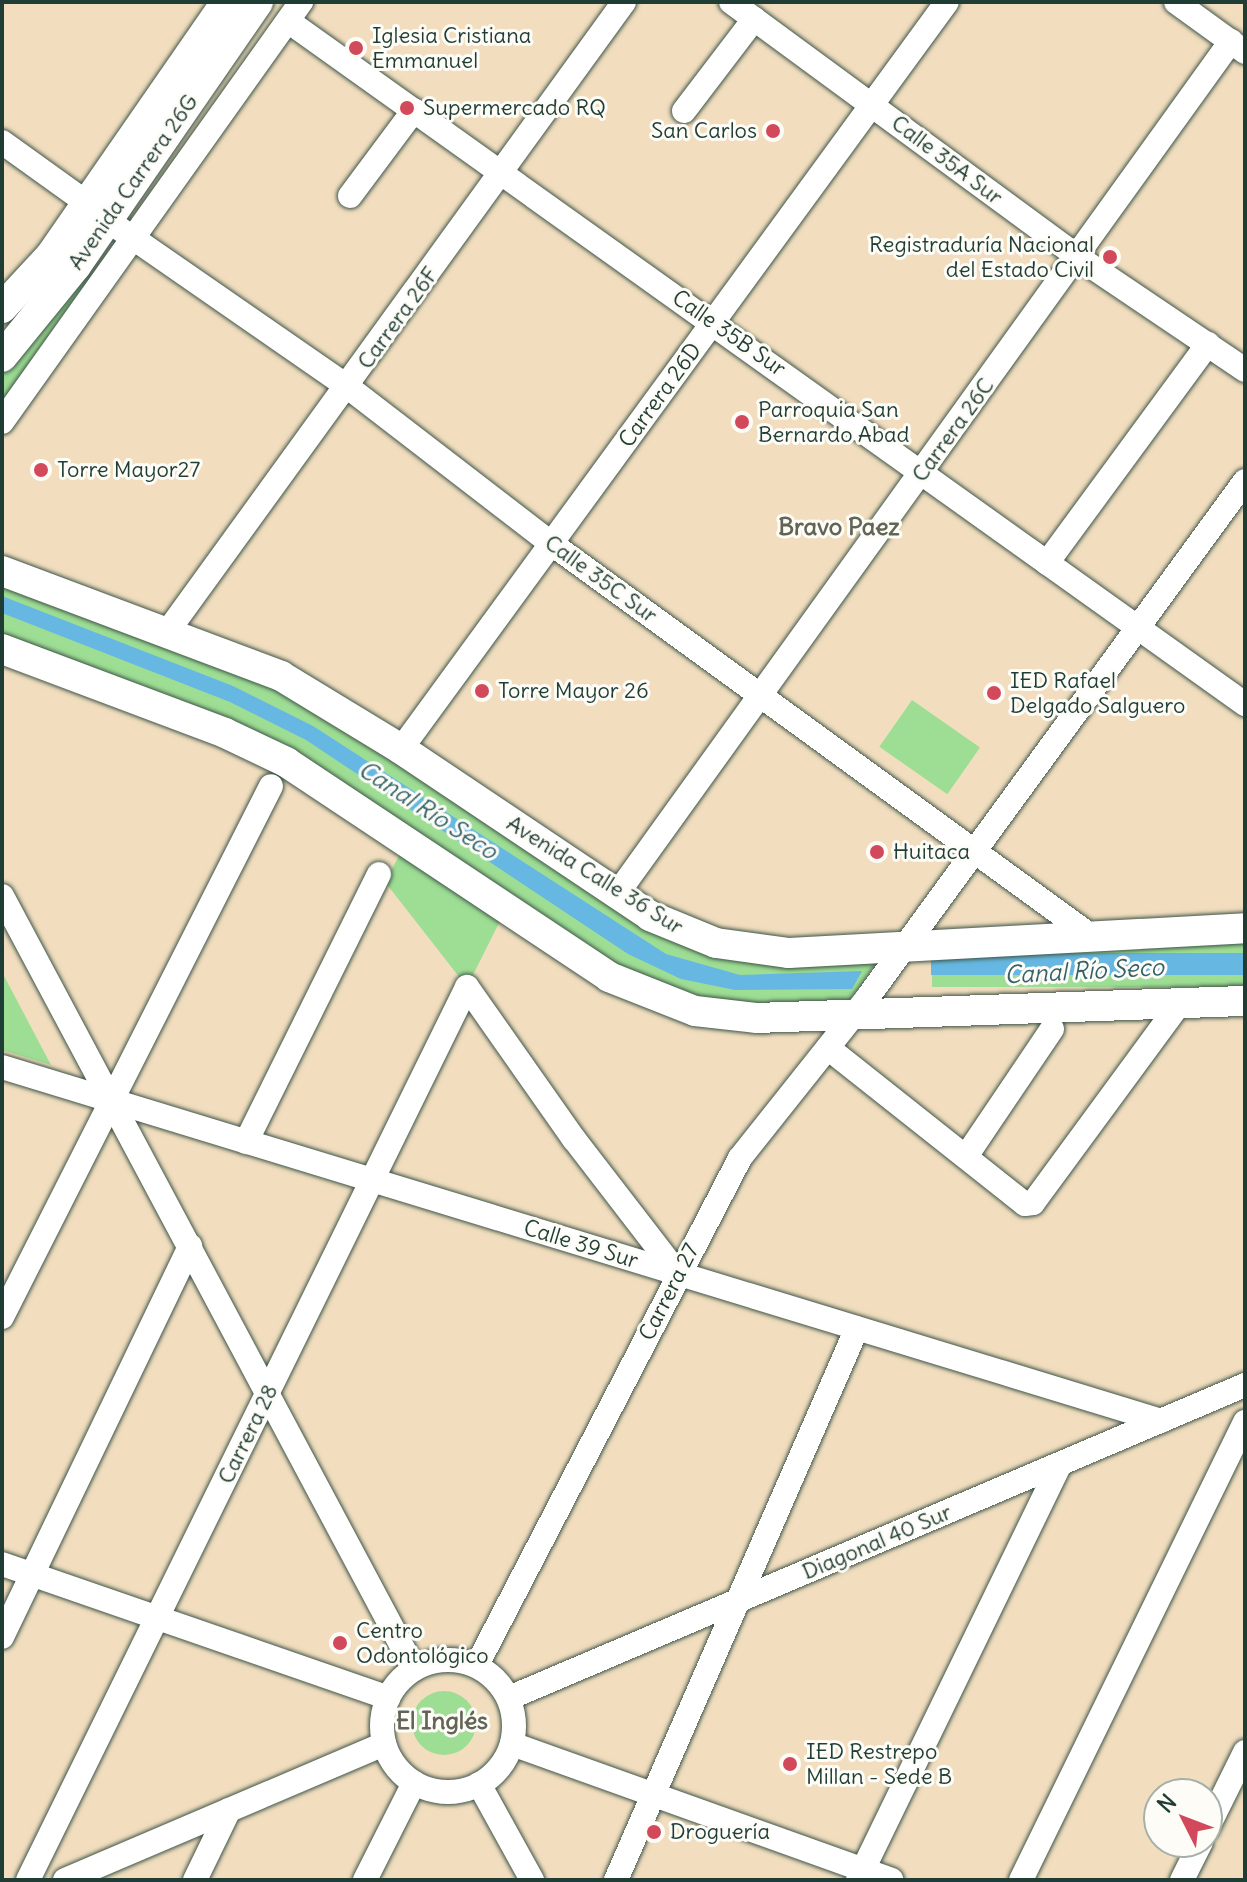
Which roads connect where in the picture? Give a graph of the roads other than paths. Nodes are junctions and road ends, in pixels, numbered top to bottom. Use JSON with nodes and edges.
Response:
{"nodes":[{"id":1,"x":226,"y":2,"type":"edge"},
{"id":2,"x":258,"y":2,"type":"edge"},
{"id":3,"x":624,"y":2,"type":"edge"},
{"id":4,"x":731,"y":2,"type":"edge"},
{"id":5,"x":947,"y":2,"type":"edge"},
{"id":6,"x":1176,"y":2,"type":"edge"},
{"id":7,"x":295,"y":11,"type":"edge"},
{"id":8,"x":754,"y":19,"type":"junction"},
{"id":9,"x":1238,"y":46,"type":"edge"},
{"id":10,"x":875,"y":106,"type":"junction"},
{"id":11,"x":414,"y":110,"type":"junction"},
{"id":12,"x":684,"y":111,"type":"dead end"},
{"id":13,"x":2,"y":142,"type":"edge"},
{"id":14,"x":502,"y":173,"type":"junction"},
{"id":15,"x":350,"y":196,"type":"dead end"},
{"id":16,"x":97,"y":212,"type":"junction"},
{"id":17,"x":133,"y":238,"type":"junction"},
{"id":18,"x":1079,"y":258,"type":"junction"},
{"id":19,"x":43,"y":307,"type":"junction"},
{"id":20,"x":2,"y":308,"type":"edge"},
{"id":21,"x":713,"y":322,"type":"junction"},
{"id":22,"x":2,"y":338,"type":"edge"},
{"id":23,"x":1208,"y":344,"type":"junction"},
{"id":24,"x":2,"y":357,"type":"edge"},
{"id":25,"x":1245,"y":370,"type":"edge"},
{"id":26,"x":348,"y":387,"type":"junction"},
{"id":27,"x":2,"y":422,"type":"edge"},
{"id":28,"x":923,"y":471,"type":"junction"},
{"id":29,"x":1245,"y":481,"type":"edge"},
{"id":30,"x":552,"y":544,"type":"junction"},
{"id":31,"x":1047,"y":563,"type":"junction"},
{"id":32,"x":2,"y":571,"type":"edge"},
{"id":33,"x":1137,"y":628,"type":"junction"},
{"id":34,"x":168,"y":631,"type":"junction"},
{"id":35,"x":2,"y":649,"type":"edge"},
{"id":36,"x":762,"y":696,"type":"junction"},
{"id":37,"x":1245,"y":704,"type":"edge"},
{"id":38,"x":401,"y":749,"type":"junction"},
{"id":39,"x":271,"y":786,"type":"dead end"},
{"id":40,"x":975,"y":848,"type":"junction"},
{"id":41,"x":379,"y":874,"type":"dead end"},
{"id":42,"x":617,"y":894,"type":"junction"},
{"id":43,"x":2,"y":896,"type":"edge"},
{"id":44,"x":1245,"y":928,"type":"edge"},
{"id":45,"x":1095,"y":939,"type":"junction"},
{"id":46,"x":899,"y":955,"type":"junction"},
{"id":47,"x":1245,"y":1001,"type":"edge"},
{"id":48,"x":1180,"y":1003,"type":"junction"},
{"id":49,"x":861,"y":1006,"type":"junction"},
{"id":50,"x":1052,"y":1029,"type":"dead end"},
{"id":51,"x":828,"y":1048,"type":"junction"},
{"id":52,"x":2,"y":1067,"type":"edge"},
{"id":53,"x":111,"y":1101,"type":"junction"},
{"id":54,"x":246,"y":1142,"type":"junction"},
{"id":55,"x":967,"y":1155,"type":"junction"},
{"id":56,"x":374,"y":1181,"type":"junction"},
{"id":57,"x":190,"y":1246,"type":"junction"},
{"id":58,"x":678,"y":1274,"type":"junction"},
{"id":59,"x":2,"y":1317,"type":"edge"},
{"id":60,"x":857,"y":1328,"type":"junction"},
{"id":61,"x":1245,"y":1385,"type":"edge"},
{"id":62,"x":267,"y":1394,"type":"junction"},
{"id":63,"x":1161,"y":1421,"type":"junction"},
{"id":64,"x":1245,"y":1422,"type":"edge"},
{"id":65,"x":1060,"y":1464,"type":"junction"},
{"id":66,"x":2,"y":1564,"type":"edge"},
{"id":67,"x":32,"y":1576,"type":"junction"},
{"id":68,"x":738,"y":1601,"type":"junction"},
{"id":69,"x":159,"y":1615,"type":"junction"},
{"id":70,"x":2,"y":1637,"type":"edge"},
{"id":71,"x":477,"y":1665,"type":"junction"},
{"id":72,"x":414,"y":1669,"type":"junction"},
{"id":73,"x":388,"y":1698,"type":"junction"},
{"id":74,"x":509,"y":1698,"type":"junction"},
{"id":75,"x":384,"y":1744,"type":"junction"},
{"id":76,"x":512,"y":1744,"type":"junction"},
{"id":77,"x":1245,"y":1752,"type":"edge"},
{"id":78,"x":414,"y":1783,"type":"junction"},
{"id":79,"x":479,"y":1784,"type":"junction"},
{"id":80,"x":653,"y":1795,"type":"junction"},
{"id":81,"x":1223,"y":1797,"type":"edge"},
{"id":82,"x":229,"y":1810,"type":"junction"},
{"id":83,"x":1193,"y":1858,"type":"edge"},
{"id":84,"x":860,"y":1875,"type":"edge"},
{"id":85,"x":28,"y":1880,"type":"edge"},
{"id":86,"x":65,"y":1880,"type":"edge"},
{"id":87,"x":195,"y":1880,"type":"edge"},
{"id":88,"x":365,"y":1880,"type":"edge"},
{"id":89,"x":532,"y":1880,"type":"edge"},
{"id":90,"x":616,"y":1880,"type":"edge"},
{"id":91,"x":891,"y":1880,"type":"edge"},
{"id":92,"x":1021,"y":1880,"type":"edge"},
{"id":93,"x":1182,"y":1880,"type":"edge"}],
"edges":[{"from":1,"to":16,"type":"main road","name":"Avenida Carrera 26G"},
{"from":2,"to":16,"type":"main road","name":"Avenida Carrera 26G"},
{"from":3,"to":14,"type":"street","name":"Carrera 26F"},
{"from":4,"to":8,"type":"street","name":"Calle 35A Sur"},
{"from":5,"to":10,"type":"street","name":"Carrera 26D"},
{"from":6,"to":9,"type":"street"},
{"from":7,"to":11,"type":"street","name":"Calle 35B Sur"},
{"from":7,"to":17,"type":"street"},
{"from":8,"to":10,"type":"street","name":"Calle 35A Sur"},
{"from":8,"to":12,"type":"street"},
{"from":9,"to":18,"type":"street","name":"Carrera 26C"},
{"from":10,"to":18,"type":"street","name":"Calle 35A Sur"},
{"from":10,"to":21,"type":"street","name":"Carrera 26D"},
{"from":11,"to":14,"type":"street","name":"Calle 35B Sur"},
{"from":11,"to":15,"type":"street"},
{"from":13,"to":16,"type":"street","name":"Calle 35C Sur"},
{"from":14,"to":21,"type":"street","name":"Calle 35B Sur"},
{"from":14,"to":26,"type":"street","name":"Carrera 26F"},
{"from":16,"to":17,"type":"street","name":"Calle 35C Sur"},
{"from":16,"to":19,"type":"main road","name":"Avenida Carrera 26G"},
{"from":16,"to":20,"type":"main road","name":"Avenida Carrera 26G"},
{"from":17,"to":26,"type":"street","name":"Calle 35C Sur"},
{"from":17,"to":27,"type":"street"},
{"from":18,"to":23,"type":"street","name":"Calle 35A Sur"},
{"from":18,"to":28,"type":"street","name":"Carrera 26C"},
{"from":19,"to":22,"type":"main road"},
{"from":19,"to":24,"type":"main road","name":"Avenida Carrera 26G"},
{"from":21,"to":28,"type":"street","name":"Calle 35B Sur"},
{"from":21,"to":30,"type":"street","name":"Carrera 26D"},
{"from":23,"to":25,"type":"street","name":"Calle 35A Sur"},
{"from":23,"to":31,"type":"street"},
{"from":26,"to":30,"type":"street","name":"Calle 35C Sur"},
{"from":26,"to":34,"type":"street","name":"Carrera 26F"},
{"from":28,"to":31,"type":"street","name":"Calle 35B Sur"},
{"from":28,"to":36,"type":"street","name":"Carrera 26C"},
{"from":29,"to":33,"type":"street","name":"Carrera 27"},
{"from":30,"to":36,"type":"street","name":"Calle 35C Sur"},
{"from":30,"to":38,"type":"street","name":"Carrera 26D"},
{"from":31,"to":33,"type":"street","name":"Calle 35B Sur"},
{"from":32,"to":34,"type":"main road","name":"Avenida Calle 36 Sur"},
{"from":33,"to":37,"type":"street","name":"Calle 35B Sur"},
{"from":33,"to":40,"type":"street","name":"Carrera 27"},
{"from":34,"to":38,"type":"main road","name":"Avenida Calle 36 Sur"},
{"from":35,"to":49,"type":"main road"},
{"from":36,"to":40,"type":"street","name":"Calle 35C Sur"},
{"from":36,"to":42,"type":"street","name":"Carrera 26C"},
{"from":38,"to":42,"type":"main road","name":"Avenida Calle 36 Sur"},
{"from":39,"to":53,"type":"street"},
{"from":40,"to":45,"type":"street","name":"Calle 35C Sur"},
{"from":40,"to":46,"type":"street","name":"Carrera 27"},
{"from":41,"to":54,"type":"street"},
{"from":42,"to":46,"type":"main road","name":"Avenida Calle 36 Sur"},
{"from":43,"to":53,"type":"street"},
{"from":44,"to":45,"type":"main road","name":"Avenida Calle 36 Sur"},
{"from":45,"to":46,"type":"main road","name":"Avenida Calle 36 Sur"},
{"from":46,"to":49,"type":"street","name":"Carrera 27"},
{"from":47,"to":48,"type":"main road"},
{"from":48,"to":49,"type":"main road"},
{"from":48,"to":55,"type":"street"},
{"from":49,"to":51,"type":"street","name":"Carrera 27"},
{"from":50,"to":55,"type":"street"},
{"from":51,"to":55,"type":"street"},
{"from":51,"to":58,"type":"street","name":"Carrera 27"},
{"from":52,"to":53,"type":"street","name":"Calle 39 Sur"},
{"from":53,"to":54,"type":"street","name":"Calle 39 Sur"},
{"from":53,"to":57,"type":"street"},
{"from":53,"to":59,"type":"street"},
{"from":54,"to":56,"type":"street","name":"Calle 39 Sur"},
{"from":56,"to":58,"type":"street","name":"Calle 39 Sur"},
{"from":56,"to":58,"type":"street","name":"Carrera 28"},
{"from":56,"to":62,"type":"street","name":"Carrera 28"},
{"from":57,"to":62,"type":"street"},
{"from":57,"to":67,"type":"street"},
{"from":58,"to":60,"type":"street","name":"Calle 39 Sur"},
{"from":58,"to":71,"type":"street","name":"Carrera 27"},
{"from":60,"to":63,"type":"street","name":"Calle 39 Sur"},
{"from":60,"to":68,"type":"street"},
{"from":61,"to":63,"type":"street","name":"Diagonal 40 Sur"},
{"from":62,"to":69,"type":"street","name":"Carrera 28"},
{"from":62,"to":72,"type":"street"},
{"from":63,"to":65,"type":"street","name":"Diagonal 40 Sur"},
{"from":64,"to":92,"type":"street"},
{"from":65,"to":68,"type":"street","name":"Diagonal 40 Sur"},
{"from":65,"to":84,"type":"street"},
{"from":66,"to":67,"type":"street"},
{"from":67,"to":69,"type":"street"},
{"from":67,"to":70,"type":"street"},
{"from":68,"to":74,"type":"street","name":"Diagonal 40 Sur"},
{"from":68,"to":80,"type":"street"},
{"from":69,"to":73,"type":"street"},
{"from":69,"to":85,"type":"street","name":"Carrera 28"},
{"from":71,"to":72,"type":"street"},
{"from":71,"to":74,"type":"street"},
{"from":72,"to":73,"type":"street"},
{"from":73,"to":75,"type":"street"},
{"from":74,"to":76,"type":"street"},
{"from":75,"to":78,"type":"street"},
{"from":75,"to":82,"type":"street"},
{"from":76,"to":79,"type":"street"},
{"from":76,"to":80,"type":"street"},
{"from":77,"to":81,"type":"street"},
{"from":78,"to":79,"type":"street"},
{"from":78,"to":88,"type":"street"},
{"from":79,"to":89,"type":"street"},
{"from":80,"to":84,"type":"street"},
{"from":80,"to":90,"type":"street"},
{"from":82,"to":86,"type":"street"},
{"from":82,"to":87,"type":"street"},
{"from":83,"to":93,"type":"street"},
{"from":84,"to":91,"type":"street"}]}
